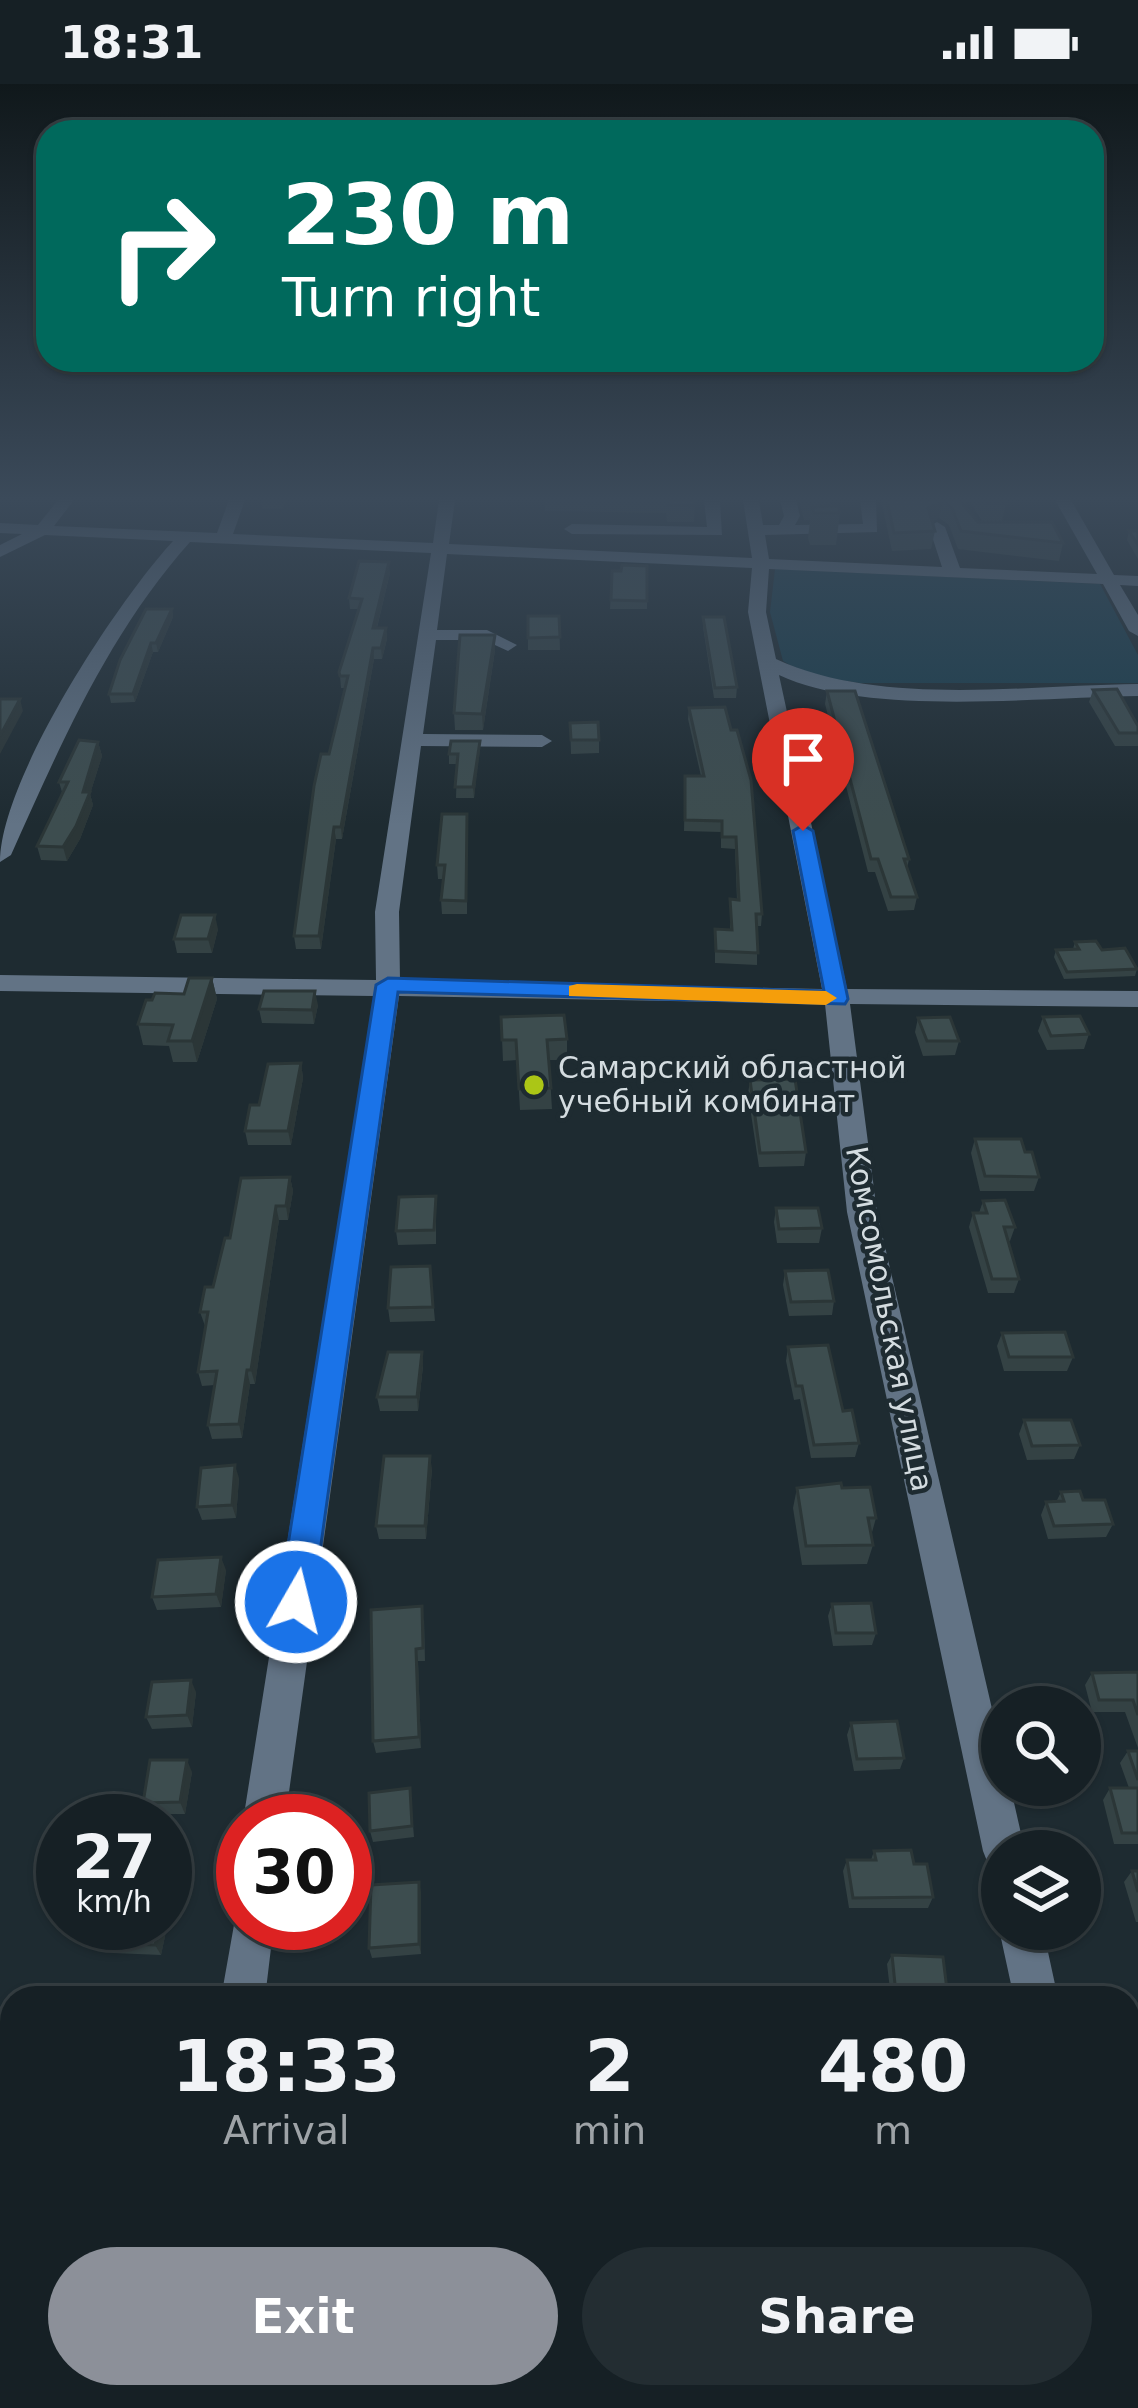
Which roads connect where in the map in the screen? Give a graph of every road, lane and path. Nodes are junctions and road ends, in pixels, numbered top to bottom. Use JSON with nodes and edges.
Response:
{"nodes":[{"id":1,"x":127,"y":608,"type":"edge"},
{"id":2,"x":432,"y":608,"type":"edge"},
{"id":3,"x":757,"y":608,"type":"edge"},
{"id":4,"x":428,"y":635,"type":"junction"},
{"id":5,"x":508,"y":645,"type":"dead end"},
{"id":6,"x":770,"y":662,"type":"junction"},
{"id":7,"x":1138,"y":690,"type":"edge"},
{"id":8,"x":412,"y":740,"type":"junction"},
{"id":9,"x":542,"y":741,"type":"dead end"},
{"id":10,"x":0,"y":855,"type":"edge"},
{"id":11,"x":0,"y":983,"type":"edge"},
{"id":12,"x":388,"y":985,"type":"junction"},
{"id":13,"x":837,"y":999,"type":"junction"},
{"id":14,"x":1138,"y":999,"type":"edge"},
{"id":15,"x":268,"y":1794,"type":"edge"},
{"id":16,"x":999,"y":1830,"type":"edge"},
{"id":17,"x":249,"y":1950,"type":"edge"},
{"id":18,"x":1026,"y":1950,"type":"edge"},
{"id":19,"x":244,"y":1986,"type":"edge"},
{"id":20,"x":1033,"y":1986,"type":"edge"}],
"edges":[{"from":1,"to":10,"type":"street"},
{"from":2,"to":4,"type":"street"},
{"from":3,"to":6,"type":"street","name":"Комсомольская улица"},
{"from":4,"to":5,"type":"street"},
{"from":4,"to":8,"type":"street"},
{"from":6,"to":7,"type":"street"},
{"from":6,"to":13,"type":"street","name":"Комсомольская улица"},
{"from":8,"to":9,"type":"street"},
{"from":8,"to":12,"type":"street"},
{"from":11,"to":12,"type":"street"},
{"from":12,"to":13,"type":"street"},
{"from":12,"to":15,"type":"street"},
{"from":13,"to":14,"type":"street"},
{"from":13,"to":16,"type":"street","name":"Комсомольская улица"},
{"from":17,"to":19,"type":"street"},
{"from":18,"to":20,"type":"street"}]}
